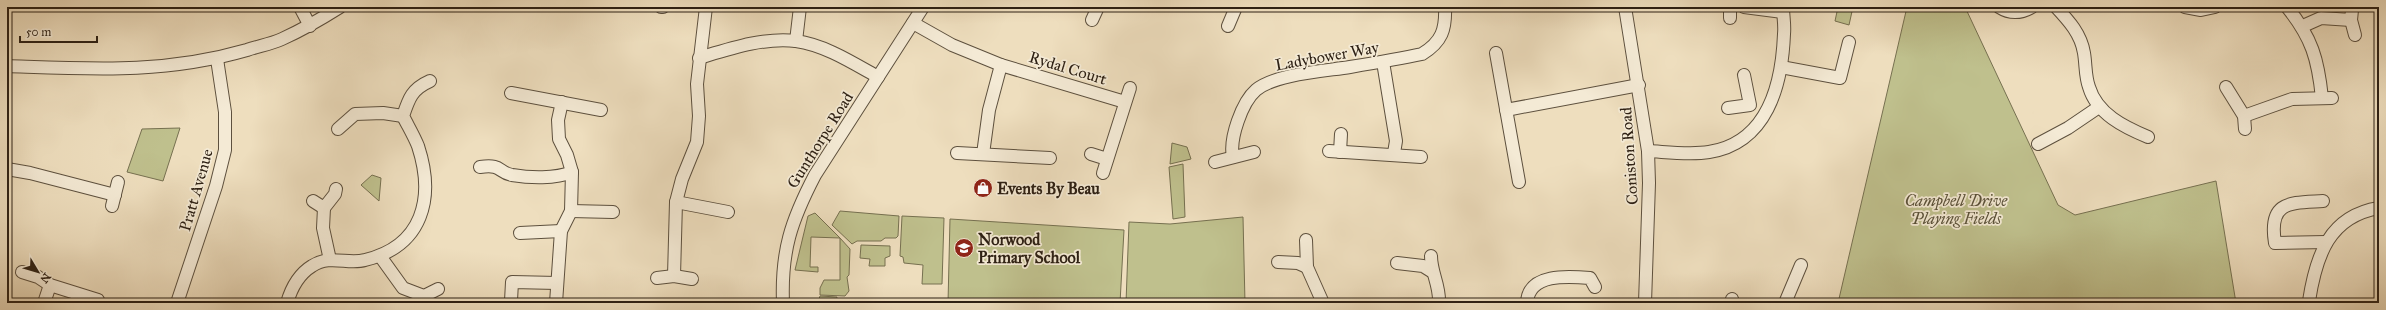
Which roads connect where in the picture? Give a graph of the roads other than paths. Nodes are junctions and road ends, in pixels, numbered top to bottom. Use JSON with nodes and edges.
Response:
{"nodes":[{"id":1,"x":300,"y":7,"type":"edge"},
{"id":2,"x":340,"y":7,"type":"edge"},
{"id":3,"x":706,"y":7,"type":"edge"},
{"id":4,"x":800,"y":7,"type":"edge"},
{"id":5,"x":923,"y":7,"type":"edge"},
{"id":6,"x":1098,"y":7,"type":"edge"},
{"id":7,"x":1236,"y":7,"type":"edge"},
{"id":8,"x":1445,"y":7,"type":"edge"},
{"id":9,"x":1625,"y":7,"type":"edge"},
{"id":10,"x":1744,"y":7,"type":"edge"},
{"id":11,"x":1998,"y":7,"type":"edge"},
{"id":12,"x":2032,"y":7,"type":"edge"},
{"id":13,"x":2056,"y":7,"type":"edge"},
{"id":14,"x":2185,"y":7,"type":"edge"},
{"id":15,"x":2216,"y":7,"type":"edge"},
{"id":16,"x":2287,"y":7,"type":"edge"},
{"id":17,"x":1783,"y":9,"type":"edge"},
{"id":18,"x":1092,"y":20,"type":"dead end"},
{"id":19,"x":913,"y":24,"type":"junction"},
{"id":20,"x":310,"y":26,"type":"junction"},
{"id":21,"x":1228,"y":26,"type":"dead end"},
{"id":22,"x":2302,"y":26,"type":"junction"},
{"id":23,"x":2355,"y":35,"type":"dead end"},
{"id":24,"x":796,"y":41,"type":"junction"},
{"id":25,"x":1849,"y":42,"type":"dead end"},
{"id":26,"x":1496,"y":53,"type":"dead end"},
{"id":27,"x":217,"y":58,"type":"junction"},
{"id":28,"x":699,"y":58,"type":"junction"},
{"id":29,"x":1383,"y":62,"type":"junction"},
{"id":30,"x":1001,"y":65,"type":"junction"},
{"id":31,"x":7,"y":66,"type":"edge"},
{"id":32,"x":1781,"y":67,"type":"junction"},
{"id":33,"x":1744,"y":75,"type":"dead end"},
{"id":34,"x":878,"y":77,"type":"junction"},
{"id":35,"x":430,"y":81,"type":"dead end"},
{"id":36,"x":1639,"y":85,"type":"junction"},
{"id":37,"x":2226,"y":87,"type":"dead end"},
{"id":38,"x":1130,"y":88,"type":"dead end"},
{"id":39,"x":511,"y":93,"type":"dead end"},
{"id":40,"x":562,"y":102,"type":"junction"},
{"id":41,"x":1125,"y":102,"type":"junction"},
{"id":42,"x":1750,"y":105,"type":"junction"},
{"id":43,"x":2100,"y":107,"type":"junction"},
{"id":44,"x":1728,"y":108,"type":"dead end"},
{"id":45,"x":601,"y":110,"type":"dead end"},
{"id":46,"x":1506,"y":110,"type":"junction"},
{"id":47,"x":1766,"y":114,"type":"junction"},
{"id":48,"x":402,"y":116,"type":"junction"},
{"id":49,"x":2244,"y":116,"type":"junction"},
{"id":50,"x":338,"y":129,"type":"dead end"},
{"id":51,"x":2245,"y":129,"type":"dead end"},
{"id":52,"x":1341,"y":134,"type":"dead end"},
{"id":53,"x":2148,"y":137,"type":"dead end"},
{"id":54,"x":2038,"y":144,"type":"dead end"},
{"id":55,"x":1648,"y":151,"type":"junction"},
{"id":56,"x":1254,"y":152,"type":"dead end"},
{"id":57,"x":957,"y":153,"type":"dead end"},
{"id":58,"x":983,"y":154,"type":"junction"},
{"id":59,"x":1091,"y":154,"type":"dead end"},
{"id":60,"x":1394,"y":154,"type":"junction"},
{"id":61,"x":1233,"y":157,"type":"junction"},
{"id":62,"x":1421,"y":157,"type":"dead end"},
{"id":63,"x":1050,"y":158,"type":"dead end"},
{"id":64,"x":1107,"y":159,"type":"junction"},
{"id":65,"x":1214,"y":162,"type":"dead end"},
{"id":66,"x":480,"y":167,"type":"dead end"},
{"id":67,"x":7,"y":169,"type":"edge"},
{"id":68,"x":572,"y":172,"type":"junction"},
{"id":69,"x":1103,"y":173,"type":"dead end"},
{"id":70,"x":118,"y":182,"type":"dead end"},
{"id":71,"x":1519,"y":182,"type":"dead end"},
{"id":72,"x":336,"y":189,"type":"dead end"},
{"id":73,"x":313,"y":201,"type":"dead end"},
{"id":74,"x":2323,"y":201,"type":"dead end"},
{"id":75,"x":676,"y":202,"type":"junction"},
{"id":76,"x":324,"y":208,"type":"junction"},
{"id":77,"x":570,"y":211,"type":"junction"},
{"id":78,"x":2378,"y":211,"type":"edge"},
{"id":79,"x":613,"y":212,"type":"dead end"},
{"id":80,"x":728,"y":212,"type":"dead end"},
{"id":81,"x":561,"y":232,"type":"junction"},
{"id":82,"x":520,"y":233,"type":"dead end"},
{"id":83,"x":1306,"y":240,"type":"dead end"},
{"id":84,"x":2326,"y":242,"type":"junction"},
{"id":85,"x":380,"y":256,"type":"junction"},
{"id":86,"x":1430,"y":256,"type":"dead end"},
{"id":87,"x":330,"y":260,"type":"junction"},
{"id":88,"x":1278,"y":262,"type":"dead end"},
{"id":89,"x":1397,"y":263,"type":"dead end"},
{"id":90,"x":1802,"y":265,"type":"dead end"},
{"id":91,"x":1307,"y":267,"type":"junction"},
{"id":92,"x":1431,"y":271,"type":"junction"},
{"id":93,"x":22,"y":272,"type":"dead end"},
{"id":94,"x":674,"y":276,"type":"junction"},
{"id":95,"x":657,"y":278,"type":"dead end"},
{"id":96,"x":692,"y":279,"type":"dead end"},
{"id":97,"x":556,"y":283,"type":"junction"},
{"id":98,"x":50,"y":286,"type":"junction"},
{"id":99,"x":1595,"y":287,"type":"dead end"},
{"id":100,"x":438,"y":289,"type":"dead end"},
{"id":101,"x":98,"y":300,"type":"dead end"},
{"id":102,"x":511,"y":301,"type":"dead end"},
{"id":103,"x":2307,"y":302,"type":"edge"},
{"id":104,"x":44,"y":303,"type":"edge"},
{"id":105,"x":177,"y":303,"type":"edge"},
{"id":106,"x":287,"y":303,"type":"edge"},
{"id":107,"x":556,"y":303,"type":"edge"},
{"id":108,"x":784,"y":303,"type":"edge"},
{"id":109,"x":1323,"y":303,"type":"edge"},
{"id":110,"x":1439,"y":303,"type":"edge"},
{"id":111,"x":1527,"y":303,"type":"edge"},
{"id":112,"x":1645,"y":303,"type":"edge"},
{"id":113,"x":1785,"y":303,"type":"edge"}],
"edges":[{"from":1,"to":20,"type":"street"},
{"from":2,"to":20,"type":"street"},
{"from":3,"to":28,"type":"street"},
{"from":4,"to":24,"type":"street"},
{"from":5,"to":19,"type":"street","name":"Gunthorpe Road"},
{"from":6,"to":18,"type":"street"},
{"from":7,"to":21,"type":"street"},
{"from":8,"to":29,"type":"street","name":"Ladybower Way"},
{"from":9,"to":36,"type":"street","name":"Coniston Road"},
{"from":10,"to":17,"type":"street"},
{"from":11,"to":12,"type":"street"},
{"from":13,"to":43,"type":"street"},
{"from":14,"to":15,"type":"street"},
{"from":16,"to":22,"type":"street"},
{"from":17,"to":32,"type":"street"},
{"from":19,"to":30,"type":"street","name":"Rydal Court"},
{"from":19,"to":34,"type":"street","name":"Gunthorpe Road"},
{"from":20,"to":27,"type":"street"},
{"from":22,"to":23,"type":"street"},
{"from":22,"to":49,"type":"street"},
{"from":24,"to":28,"type":"street"},
{"from":24,"to":34,"type":"street"},
{"from":25,"to":32,"type":"street"},
{"from":26,"to":46,"type":"street"},
{"from":27,"to":31,"type":"street"},
{"from":27,"to":105,"type":"street","name":"Pratt Avenue"},
{"from":28,"to":75,"type":"street"},
{"from":29,"to":60,"type":"street"},
{"from":29,"to":61,"type":"street","name":"Ladybower Way"},
{"from":30,"to":41,"type":"street","name":"Rydal Court"},
{"from":30,"to":58,"type":"street"},
{"from":32,"to":47,"type":"street"},
{"from":33,"to":42,"type":"street"},
{"from":34,"to":108,"type":"street","name":"Gunthorpe Road"},
{"from":35,"to":48,"type":"street"},
{"from":36,"to":46,"type":"street"},
{"from":36,"to":55,"type":"street","name":"Coniston Road"},
{"from":37,"to":49,"type":"street"},
{"from":38,"to":41,"type":"street"},
{"from":39,"to":40,"type":"street"},
{"from":40,"to":45,"type":"street"},
{"from":40,"to":68,"type":"street"},
{"from":41,"to":64,"type":"street"},
{"from":42,"to":44,"type":"street"},
{"from":42,"to":47,"type":"street"},
{"from":43,"to":53,"type":"street"},
{"from":43,"to":54,"type":"street"},
{"from":46,"to":71,"type":"street"},
{"from":47,"to":55,"type":"street"},
{"from":48,"to":50,"type":"street"},
{"from":48,"to":85,"type":"street"},
{"from":49,"to":51,"type":"street"},
{"from":52,"to":60,"type":"street"},
{"from":55,"to":112,"type":"street","name":"Coniston Road"},
{"from":56,"to":61,"type":"street"},
{"from":57,"to":58,"type":"street"},
{"from":58,"to":63,"type":"street"},
{"from":59,"to":64,"type":"street"},
{"from":60,"to":62,"type":"street"},
{"from":61,"to":65,"type":"street"},
{"from":64,"to":69,"type":"street"},
{"from":66,"to":68,"type":"street"},
{"from":67,"to":70,"type":"street"},
{"from":68,"to":77,"type":"street"},
{"from":72,"to":76,"type":"street"},
{"from":73,"to":76,"type":"street"},
{"from":74,"to":84,"type":"street"},
{"from":75,"to":80,"type":"street"},
{"from":75,"to":94,"type":"street"},
{"from":76,"to":87,"type":"street"},
{"from":77,"to":79,"type":"street"},
{"from":77,"to":81,"type":"street"},
{"from":78,"to":84,"type":"street"},
{"from":81,"to":82,"type":"street"},
{"from":81,"to":97,"type":"street"},
{"from":83,"to":91,"type":"street"},
{"from":84,"to":103,"type":"street"},
{"from":85,"to":87,"type":"street"},
{"from":85,"to":100,"type":"street"},
{"from":86,"to":92,"type":"street"},
{"from":87,"to":106,"type":"street"},
{"from":88,"to":91,"type":"street"},
{"from":89,"to":92,"type":"street"},
{"from":90,"to":113,"type":"street"},
{"from":91,"to":109,"type":"street"},
{"from":92,"to":110,"type":"street"},
{"from":93,"to":98,"type":"street"},
{"from":94,"to":95,"type":"street"},
{"from":94,"to":96,"type":"street"},
{"from":97,"to":102,"type":"street"},
{"from":97,"to":107,"type":"street"},
{"from":98,"to":101,"type":"street"},
{"from":98,"to":104,"type":"street"},
{"from":99,"to":111,"type":"street"}]}
